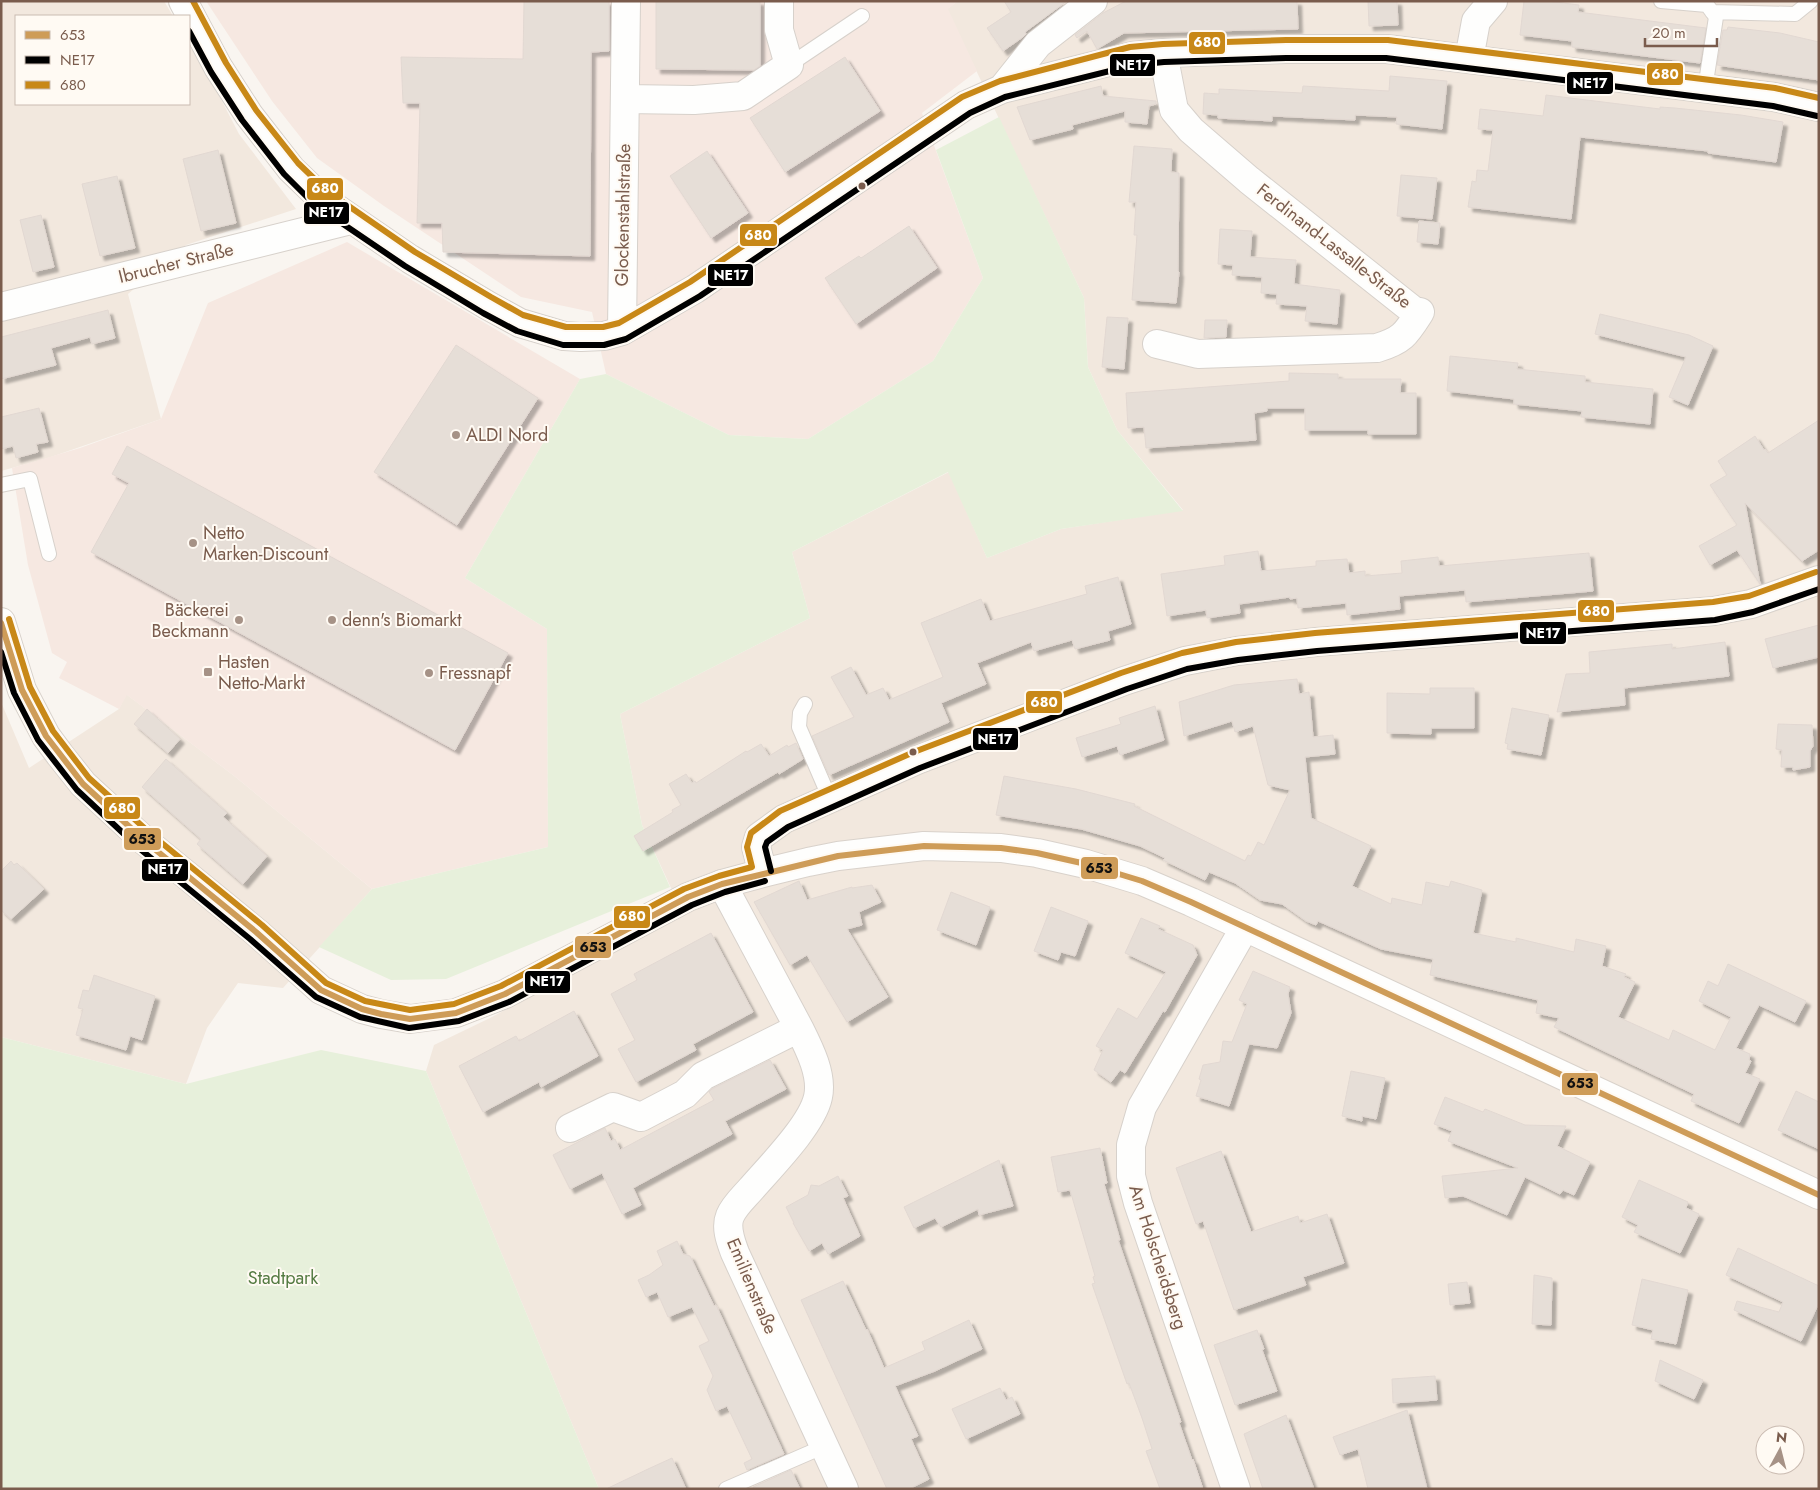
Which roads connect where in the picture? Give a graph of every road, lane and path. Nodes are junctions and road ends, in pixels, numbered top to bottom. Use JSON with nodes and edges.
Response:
{"nodes":[{"id":1,"x":183,"y":1,"type":"edge"},
{"id":2,"x":626,"y":1,"type":"edge"},
{"id":3,"x":779,"y":1,"type":"edge"},
{"id":4,"x":1093,"y":1,"type":"edge"},
{"id":5,"x":1494,"y":1,"type":"edge"},
{"id":6,"x":1661,"y":1,"type":"edge"},
{"id":7,"x":1811,"y":1,"type":"edge"},
{"id":8,"x":1712,"y":12,"type":"junction"},
{"id":9,"x":862,"y":16,"type":"dead end"},
{"id":10,"x":1163,"y":53,"type":"junction"},
{"id":11,"x":1469,"y":59,"type":"junction"},
{"id":12,"x":789,"y":65,"type":"junction"},
{"id":13,"x":1002,"y":89,"type":"junction"},
{"id":14,"x":1705,"y":89,"type":"junction"},
{"id":15,"x":625,"y":99,"type":"junction"},
{"id":16,"x":1819,"y":107,"type":"edge"},
{"id":17,"x":351,"y":220,"type":"junction"},
{"id":18,"x":1,"y":307,"type":"edge"},
{"id":19,"x":622,"y":331,"type":"junction"},
{"id":20,"x":1157,"y":344,"type":"dead end"},
{"id":21,"x":1,"y":486,"type":"edge"},
{"id":22,"x":49,"y":554,"type":"dead end"},
{"id":23,"x":1819,"y":580,"type":"edge"},
{"id":24,"x":1,"y":622,"type":"edge"},
{"id":25,"x":805,"y":704,"type":"dead end"},
{"id":26,"x":830,"y":799,"type":"junction"},
{"id":27,"x":763,"y":873,"type":"junction"},
{"id":28,"x":722,"y":884,"type":"junction"},
{"id":29,"x":1245,"y":927,"type":"junction"},
{"id":30,"x":799,"y":1028,"type":"junction"},
{"id":31,"x":570,"y":1128,"type":"dead end"},
{"id":32,"x":1819,"y":1195,"type":"edge"},
{"id":33,"x":824,"y":1446,"type":"junction"},
{"id":34,"x":726,"y":1489,"type":"edge"},
{"id":35,"x":844,"y":1489,"type":"edge"},
{"id":36,"x":1236,"y":1489,"type":"edge"}],
"edges":[{"from":1,"to":17,"type":"street"},
{"from":2,"to":15,"type":"street","name":"Glockenstahlstraße"},
{"from":3,"to":12,"type":"street"},
{"from":4,"to":13,"type":"street"},
{"from":5,"to":11,"type":"street"},
{"from":6,"to":8,"type":"lane"},
{"from":7,"to":8,"type":"lane"},
{"from":8,"to":14,"type":"lane"},
{"from":9,"to":12,"type":"lane"},
{"from":10,"to":11,"type":"street"},
{"from":10,"to":13,"type":"street"},
{"from":10,"to":20,"type":"street","name":"Ferdinand-Lassalle-Straße"},
{"from":11,"to":14,"type":"street"},
{"from":12,"to":15,"type":"street"},
{"from":13,"to":19,"type":"street"},
{"from":14,"to":16,"type":"street"},
{"from":15,"to":19,"type":"street","name":"Glockenstahlstraße"},
{"from":17,"to":18,"type":"street","name":"Ibrucher Straße"},
{"from":17,"to":19,"type":"street"},
{"from":21,"to":22,"type":"lane"},
{"from":23,"to":26,"type":"street"},
{"from":24,"to":28,"type":"street"},
{"from":25,"to":26,"type":"lane"},
{"from":26,"to":27,"type":"street"},
{"from":27,"to":28,"type":"street"},
{"from":27,"to":29,"type":"street"},
{"from":28,"to":30,"type":"street","name":"Emilienstraße"},
{"from":29,"to":32,"type":"street"},
{"from":29,"to":36,"type":"street","name":"Am Holscheidsberg"},
{"from":30,"to":31,"type":"street"},
{"from":30,"to":33,"type":"street","name":"Emilienstraße"},
{"from":33,"to":34,"type":"lane"},
{"from":33,"to":35,"type":"street","name":"Emilienstraße"}]}
